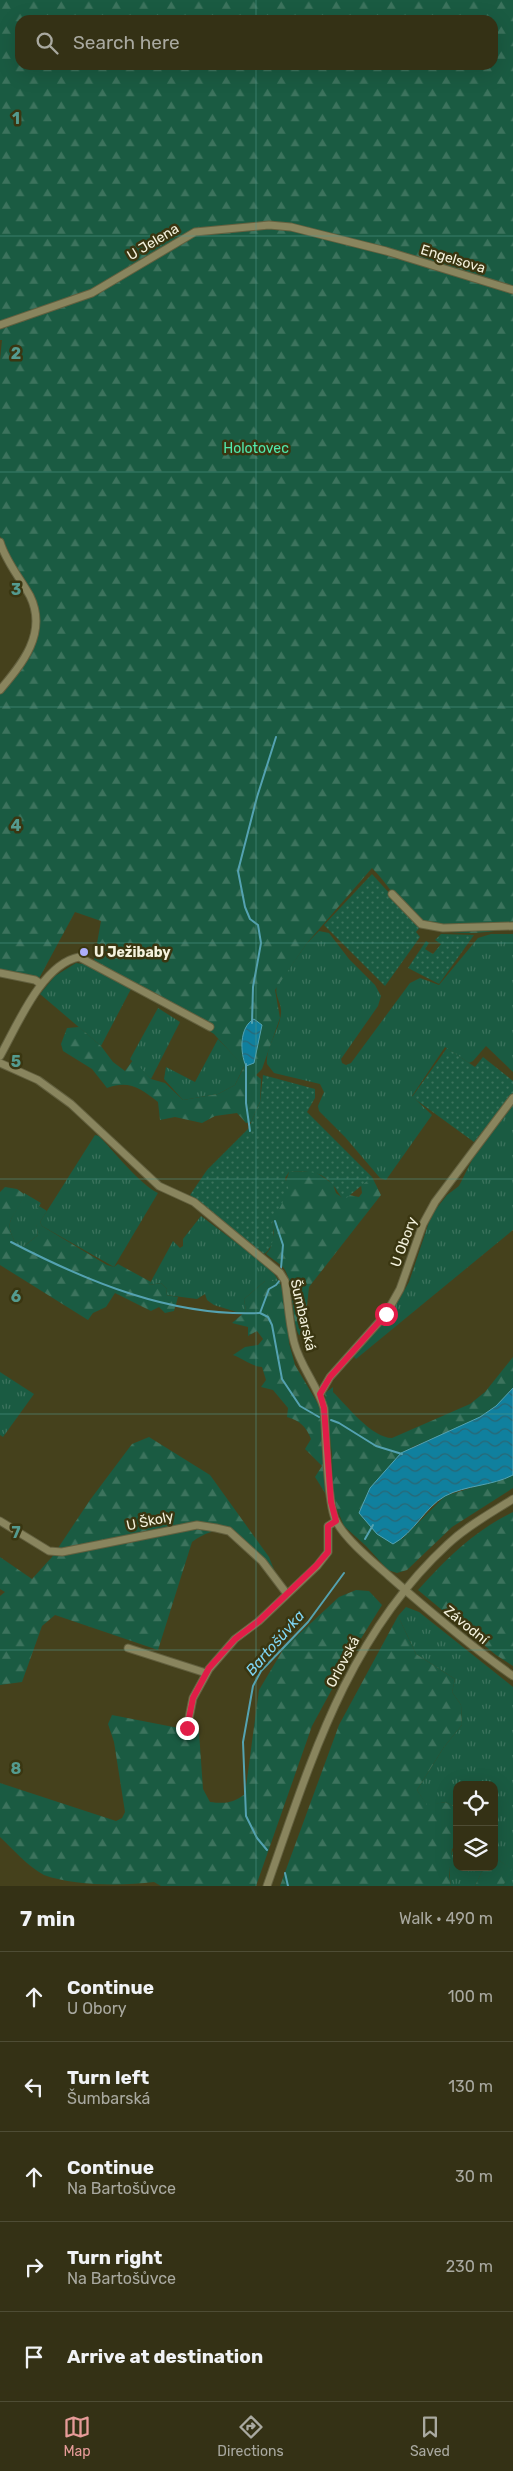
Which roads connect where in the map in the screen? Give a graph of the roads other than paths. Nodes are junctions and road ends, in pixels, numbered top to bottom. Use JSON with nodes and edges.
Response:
{"nodes":[{"id":1,"x":386,"y":251,"type":"joint"},
{"id":2,"x":513,"y":290,"type":"edge"},
{"id":3,"x":0,"y":325,"type":"edge"},
{"id":4,"x":0,"y":542,"type":"edge"},
{"id":5,"x":0,"y":690,"type":"edge"},
{"id":6,"x":392,"y":894,"type":"dead end"},
{"id":7,"x":513,"y":926,"type":"edge"},
{"id":8,"x":0,"y":973,"type":"edge"},
{"id":9,"x":41,"y":984,"type":"junction"},
{"id":10,"x":210,"y":1028,"type":"dead end"},
{"id":11,"x":0,"y":1056,"type":"edge"},
{"id":12,"x":0,"y":1063,"type":"edge"},
{"id":13,"x":513,"y":1098,"type":"edge"},
{"id":14,"x":320,"y":1394,"type":"junction"},
{"id":15,"x":513,"y":1499,"type":"edge"},
{"id":16,"x":0,"y":1521,"type":"edge"},
{"id":17,"x":336,"y":1521,"type":"junction"},
{"id":18,"x":405,"y":1590,"type":"junction"},
{"id":19,"x":287,"y":1594,"type":"junction"},
{"id":20,"x":128,"y":1648,"type":"dead end"},
{"id":21,"x":206,"y":1673,"type":"junction"},
{"id":22,"x":513,"y":1676,"type":"edge"},
{"id":23,"x":187,"y":1728,"type":"dead end"},
{"id":24,"x":267,"y":1886,"type":"edge"}],
"edges":[{"from":1,"to":2,"type":"street","name":"Engelsova"},
{"from":1,"to":3,"type":"street","name":"U Jelena"},
{"from":4,"to":5,"type":"street"},
{"from":6,"to":7,"type":"street"},
{"from":8,"to":9,"type":"street"},
{"from":9,"to":10,"type":"street"},
{"from":9,"to":11,"type":"street"},
{"from":12,"to":14,"type":"street","name":"Šumbarská"},
{"from":13,"to":14,"type":"street","name":"U Obory"},
{"from":14,"to":17,"type":"street","name":"Šumbarská"},
{"from":15,"to":18,"type":"street","name":"Orlovská"},
{"from":16,"to":19,"type":"street","name":"U Školy"},
{"from":17,"to":18,"type":"street","name":"Šumbarská"},
{"from":17,"to":19,"type":"street"},
{"from":18,"to":22,"type":"street","name":"Závodní"},
{"from":18,"to":24,"type":"street","name":"Orlovská"},
{"from":19,"to":21,"type":"street"},
{"from":20,"to":21,"type":"street"},
{"from":21,"to":23,"type":"street"}]}
